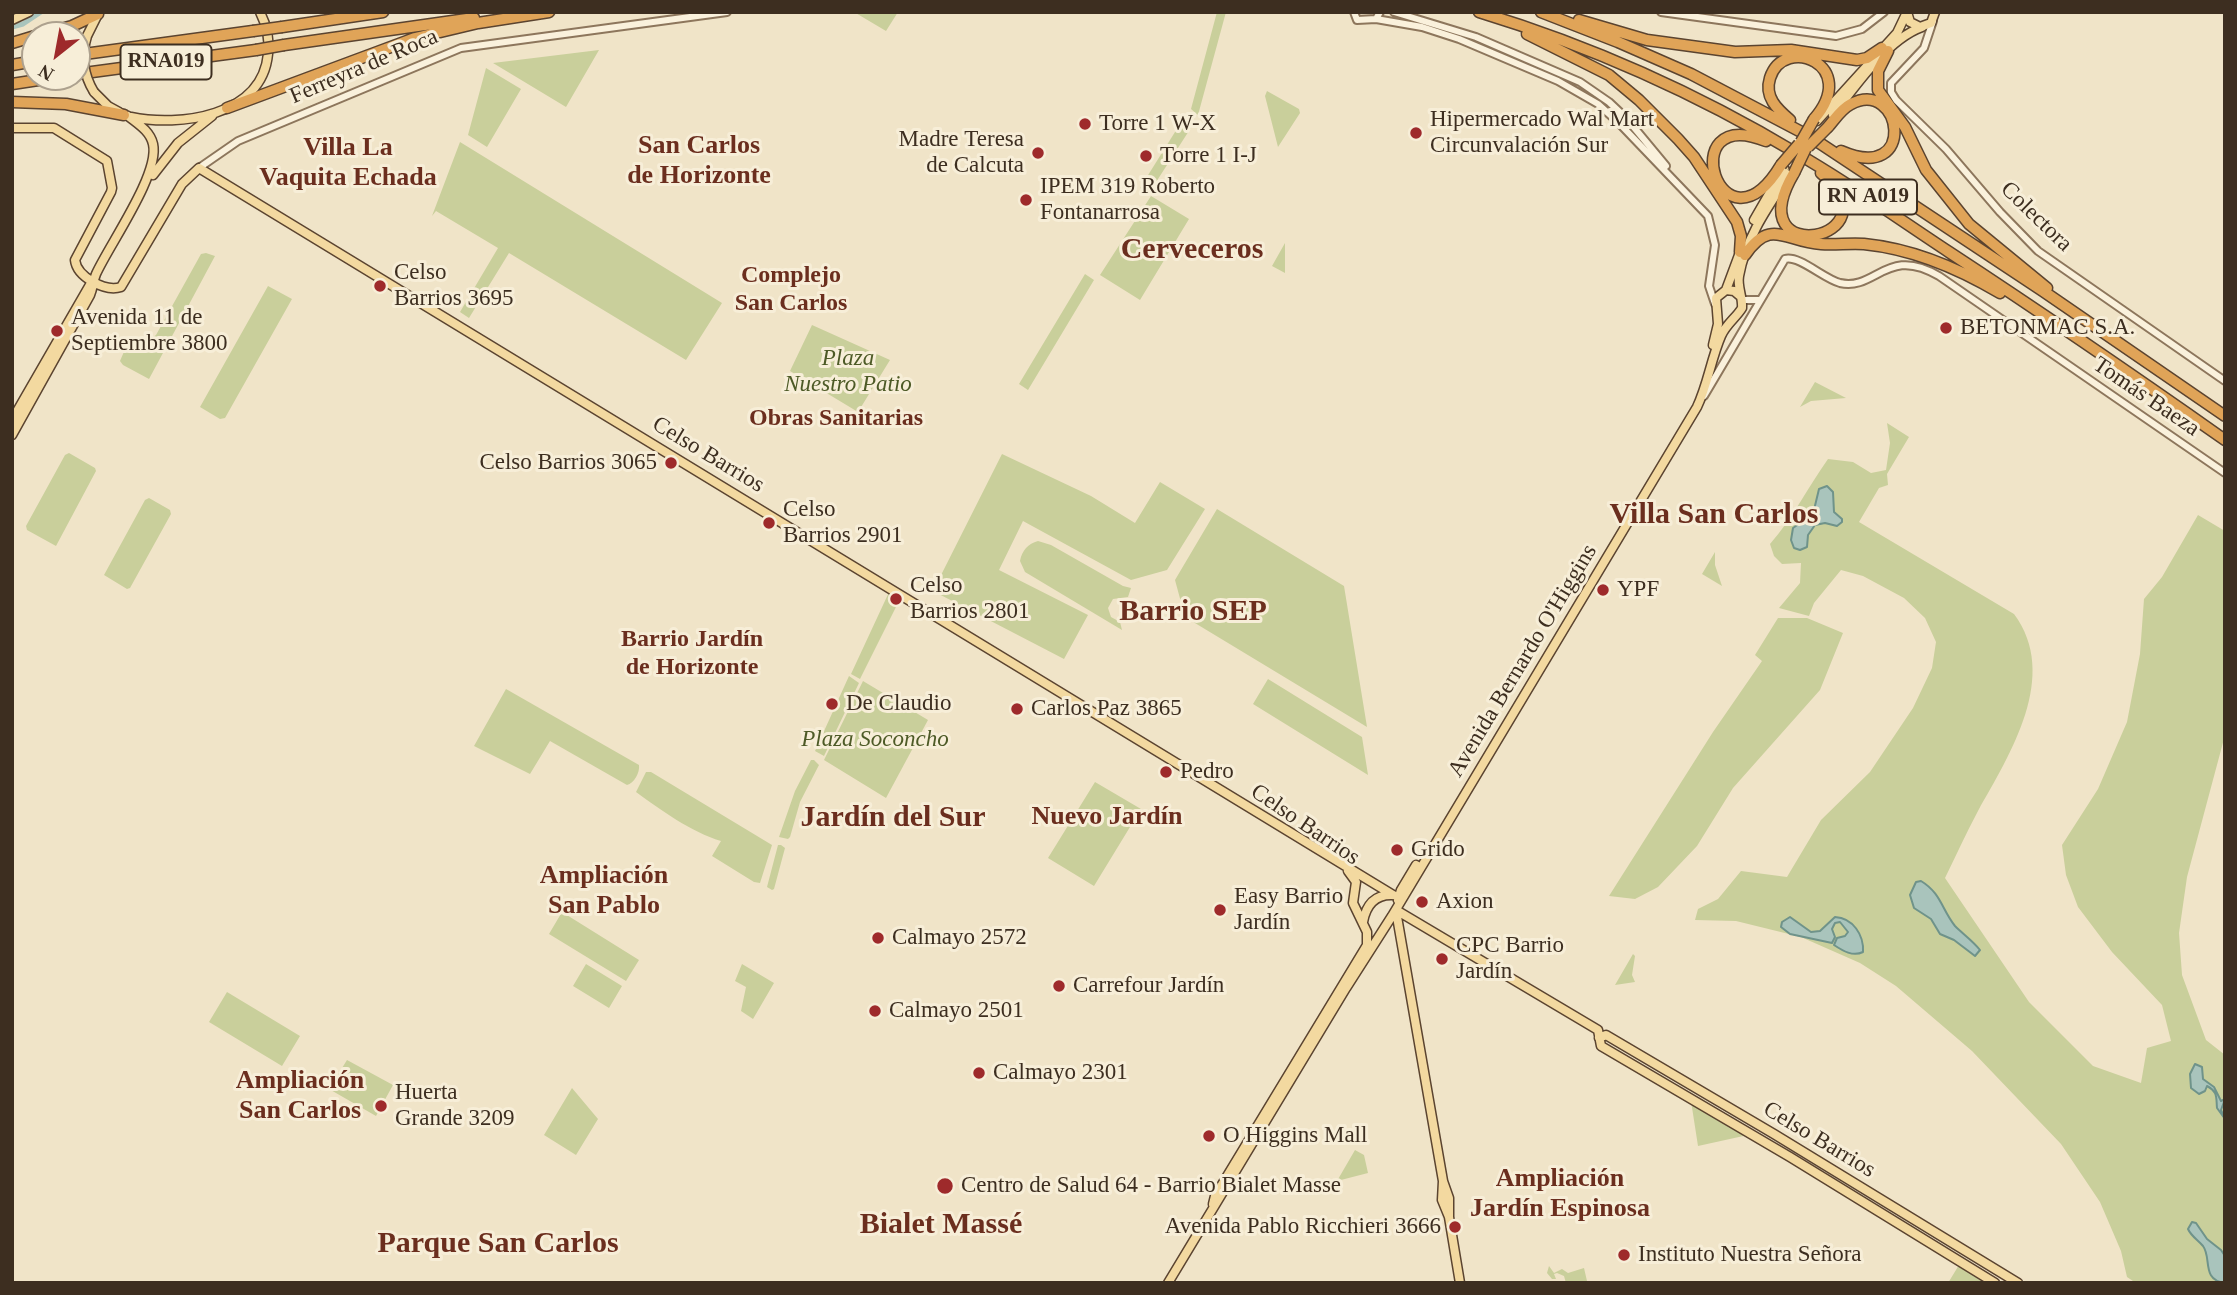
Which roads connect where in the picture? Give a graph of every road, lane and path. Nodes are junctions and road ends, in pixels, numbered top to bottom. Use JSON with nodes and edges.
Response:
{"nodes":[{"id":1,"x":29,"y":12,"type":"edge"},
{"id":2,"x":260,"y":12,"type":"edge"},
{"id":3,"x":383,"y":12,"type":"edge"},
{"id":4,"x":512,"y":12,"type":"edge"},
{"id":5,"x":549,"y":12,"type":"edge"},
{"id":6,"x":727,"y":12,"type":"edge"},
{"id":7,"x":1394,"y":12,"type":"edge"},
{"id":8,"x":1479,"y":12,"type":"edge"},
{"id":9,"x":1541,"y":12,"type":"edge"},
{"id":10,"x":1558,"y":12,"type":"edge"},
{"id":11,"x":1661,"y":12,"type":"edge"},
{"id":12,"x":1884,"y":12,"type":"edge"},
{"id":13,"x":1907,"y":12,"type":"edge"},
{"id":14,"x":99,"y":13,"type":"edge"},
{"id":15,"x":1353,"y":13,"type":"edge"},
{"id":16,"x":1378,"y":15,"type":"edge"},
{"id":17,"x":1935,"y":15,"type":"edge"},
{"id":18,"x":12,"y":20,"type":"edge"},
{"id":19,"x":479,"y":20,"type":"junction"},
{"id":20,"x":82,"y":21,"type":"edge"},
{"id":21,"x":1506,"y":21,"type":"junction"},
{"id":22,"x":451,"y":25,"type":"junction"},
{"id":23,"x":1923,"y":27,"type":"junction"},
{"id":24,"x":1926,"y":45,"type":"junction"},
{"id":25,"x":1885,"y":50,"type":"junction"},
{"id":26,"x":91,"y":53,"type":"edge"},
{"id":27,"x":91,"y":72,"type":"edge"},
{"id":28,"x":12,"y":102,"type":"edge"},
{"id":29,"x":224,"y":110,"type":"junction"},
{"id":30,"x":126,"y":116,"type":"junction"},
{"id":31,"x":1821,"y":123,"type":"junction"},
{"id":32,"x":12,"y":128,"type":"edge"},
{"id":33,"x":1804,"y":145,"type":"junction"},
{"id":34,"x":199,"y":168,"type":"junction"},
{"id":35,"x":1787,"y":169,"type":"junction"},
{"id":36,"x":1688,"y":192,"type":"junction"},
{"id":37,"x":139,"y":195,"type":"junction"},
{"id":38,"x":1742,"y":254,"type":"junction"},
{"id":39,"x":1708,"y":279,"type":"junction"},
{"id":40,"x":93,"y":281,"type":"junction"},
{"id":41,"x":1723,"y":291,"type":"junction"},
{"id":42,"x":1741,"y":298,"type":"junction"},
{"id":43,"x":1760,"y":300,"type":"junction"},
{"id":44,"x":2065,"y":306,"type":"junction"},
{"id":45,"x":1716,"y":308,"type":"junction"},
{"id":46,"x":1735,"y":316,"type":"junction"},
{"id":47,"x":1748,"y":323,"type":"junction"},
{"id":48,"x":2089,"y":345,"type":"junction"},
{"id":49,"x":2225,"y":381,"type":"edge"},
{"id":50,"x":1697,"y":407,"type":"junction"},
{"id":51,"x":2225,"y":416,"type":"edge"},
{"id":52,"x":12,"y":420,"type":"edge"},
{"id":53,"x":12,"y":435,"type":"edge"},
{"id":54,"x":2225,"y":440,"type":"edge"},
{"id":55,"x":2225,"y":473,"type":"edge"},
{"id":56,"x":1572,"y":613,"type":"junction"},
{"id":57,"x":1490,"y":750,"type":"junction"},
{"id":58,"x":1197,"y":776,"type":"junction"},
{"id":59,"x":1373,"y":883,"type":"junction"},
{"id":60,"x":1356,"y":887,"type":"junction"},
{"id":61,"x":1397,"y":892,"type":"junction"},
{"id":62,"x":1396,"y":910,"type":"junction"},
{"id":63,"x":1389,"y":922,"type":"junction"},
{"id":64,"x":1364,"y":925,"type":"junction"},
{"id":65,"x":1349,"y":972,"type":"junction"},
{"id":66,"x":1346,"y":988,"type":"junction"},
{"id":67,"x":1599,"y":1038,"type":"junction"},
{"id":68,"x":1757,"y":1125,"type":"junction"},
{"id":69,"x":1790,"y":1157,"type":"junction"},
{"id":70,"x":1824,"y":1165,"type":"junction"},
{"id":71,"x":1816,"y":1173,"type":"junction"},
{"id":72,"x":1212,"y":1210,"type":"junction"},
{"id":73,"x":1168,"y":1283,"type":"edge"},
{"id":74,"x":1460,"y":1283,"type":"edge"},
{"id":75,"x":1995,"y":1283,"type":"edge"},
{"id":76,"x":2018,"y":1283,"type":"edge"}],
"edges":[{"from":1,"to":18,"type":"main road"},
{"from":2,"to":29,"type":"main road"},
{"from":3,"to":26,"type":"highway","number":"RNA019","bridge":true},
{"from":4,"to":19,"type":"highway"},
{"from":5,"to":19,"type":"highway"},
{"from":6,"to":34,"type":"street","name":"Ferreyra de Roca"},
{"from":7,"to":36,"type":"street"},
{"from":8,"to":21,"type":"highway","number":"RN A019"},
{"from":9,"to":33,"type":"highway","number":"RN A019"},
{"from":10,"to":25,"type":"highway"},
{"from":11,"to":12,"type":"street"},
{"from":13,"to":23,"type":"main road"},
{"from":13,"to":25,"type":"main road"},
{"from":14,"to":20,"type":"highway"},
{"from":14,"to":30,"type":"main road","bridge":true},
{"from":15,"to":16,"type":"street"},
{"from":16,"to":36,"type":"street"},
{"from":17,"to":23,"type":"main road"},
{"from":17,"to":24,"type":"street","name":"Colectora"},
{"from":19,"to":22,"type":"highway","number":"RNA019"},
{"from":21,"to":33,"type":"highway","number":"RN A019"},
{"from":21,"to":38,"type":"highway"},
{"from":22,"to":27,"type":"highway","number":"RNA019","bridge":true},
{"from":22,"to":29,"type":"highway"},
{"from":23,"to":24,"type":"street"},
{"from":23,"to":25,"type":"main road"},
{"from":24,"to":49,"type":"street","name":"Colectora"},
{"from":25,"to":31,"type":"main road"},
{"from":25,"to":44,"type":"highway"},
{"from":28,"to":30,"type":"highway"},
{"from":29,"to":30,"type":"main road"},
{"from":29,"to":37,"type":"main road"},
{"from":30,"to":37,"type":"main road"},
{"from":31,"to":33,"type":"highway","bridge":true},
{"from":31,"to":33,"type":"highway","bridge":true},
{"from":31,"to":33,"type":"highway"},
{"from":31,"to":33,"type":"highway"},
{"from":32,"to":40,"type":"main road"},
{"from":33,"to":35,"type":"highway","bridge":true},
{"from":33,"to":35,"type":"highway","bridge":true},
{"from":33,"to":35,"type":"highway"},
{"from":33,"to":35,"type":"highway"},
{"from":33,"to":44,"type":"highway","number":"RN A019"},
{"from":33,"to":48,"type":"highway","number":"RN A019"},
{"from":34,"to":40,"type":"main road","name":"Ferreyra de Roca"},
{"from":34,"to":58,"type":"main road","name":"Celso Barrios"},
{"from":35,"to":38,"type":"main road"},
{"from":36,"to":39,"type":"street"},
{"from":37,"to":40,"type":"main road"},
{"from":38,"to":41,"type":"main road"},
{"from":38,"to":42,"type":"main road"},
{"from":38,"to":48,"type":"highway"},
{"from":39,"to":41,"type":"street"},
{"from":39,"to":45,"type":"street"},
{"from":40,"to":52,"type":"main road"},
{"from":40,"to":53,"type":"main road"},
{"from":41,"to":42,"type":"main road"},
{"from":41,"to":45,"type":"main road"},
{"from":42,"to":43,"type":"street"},
{"from":42,"to":46,"type":"main road"},
{"from":43,"to":47,"type":"street"},
{"from":43,"to":55,"type":"street","name":"Tomás Baeza"},
{"from":44,"to":51,"type":"highway","number":"RN A019"},
{"from":45,"to":46,"type":"main road"},
{"from":45,"to":56,"type":"main road","name":"Avenida Bernardo O'Higgins"},
{"from":46,"to":47,"type":"street"},
{"from":46,"to":50,"type":"main road","name":"Avenida Bernardo O'Higgins"},
{"from":47,"to":50,"type":"street"},
{"from":48,"to":54,"type":"highway","number":"RN A019"},
{"from":50,"to":56,"type":"main road","name":"Avenida Bernardo O'Higgins"},
{"from":56,"to":57,"type":"main road","name":"Avenida Bernardo O'Higgins"},
{"from":57,"to":61,"type":"main road","name":"Avenida Bernardo O'Higgins"},
{"from":57,"to":62,"type":"main road","name":"Avenida Bernardo O'Higgins"},
{"from":58,"to":59,"type":"main road","name":"Celso Barrios"},
{"from":58,"to":60,"type":"main road","name":"Celso Barrios"},
{"from":59,"to":60,"type":"main road"},
{"from":59,"to":61,"type":"main road","name":"Celso Barrios"},
{"from":60,"to":64,"type":"main road","name":"Celso Barrios"},
{"from":61,"to":62,"type":"main road"},
{"from":61,"to":64,"type":"main road"},
{"from":62,"to":63,"type":"main road","name":"Avenida Bernardo O'Higgins"},
{"from":62,"to":67,"type":"main road","name":"Celso Barrios"},
{"from":62,"to":74,"type":"main road"},
{"from":63,"to":64,"type":"main road"},
{"from":63,"to":66,"type":"main road","name":"Avenida Bernardo O'Higgins"},
{"from":64,"to":65,"type":"main road","name":"Avenida Bernardo O'Higgins"},
{"from":65,"to":66,"type":"main road"},
{"from":65,"to":72,"type":"main road","name":"Avenida Bernardo O'Higgins"},
{"from":66,"to":72,"type":"main road","name":"Avenida Bernardo O'Higgins"},
{"from":67,"to":68,"type":"main road","name":"Celso Barrios"},
{"from":67,"to":69,"type":"main road","name":"Celso Barrios"},
{"from":68,"to":69,"type":"main road"},
{"from":68,"to":70,"type":"main road","name":"Celso Barrios"},
{"from":69,"to":71,"type":"main road","name":"Celso Barrios"},
{"from":70,"to":71,"type":"main road"},
{"from":70,"to":76,"type":"main road","name":"Celso Barrios"},
{"from":71,"to":75,"type":"main road","name":"Celso Barrios"},
{"from":72,"to":73,"type":"main road","name":"Avenida Bernardo O'Higgins"}]}
